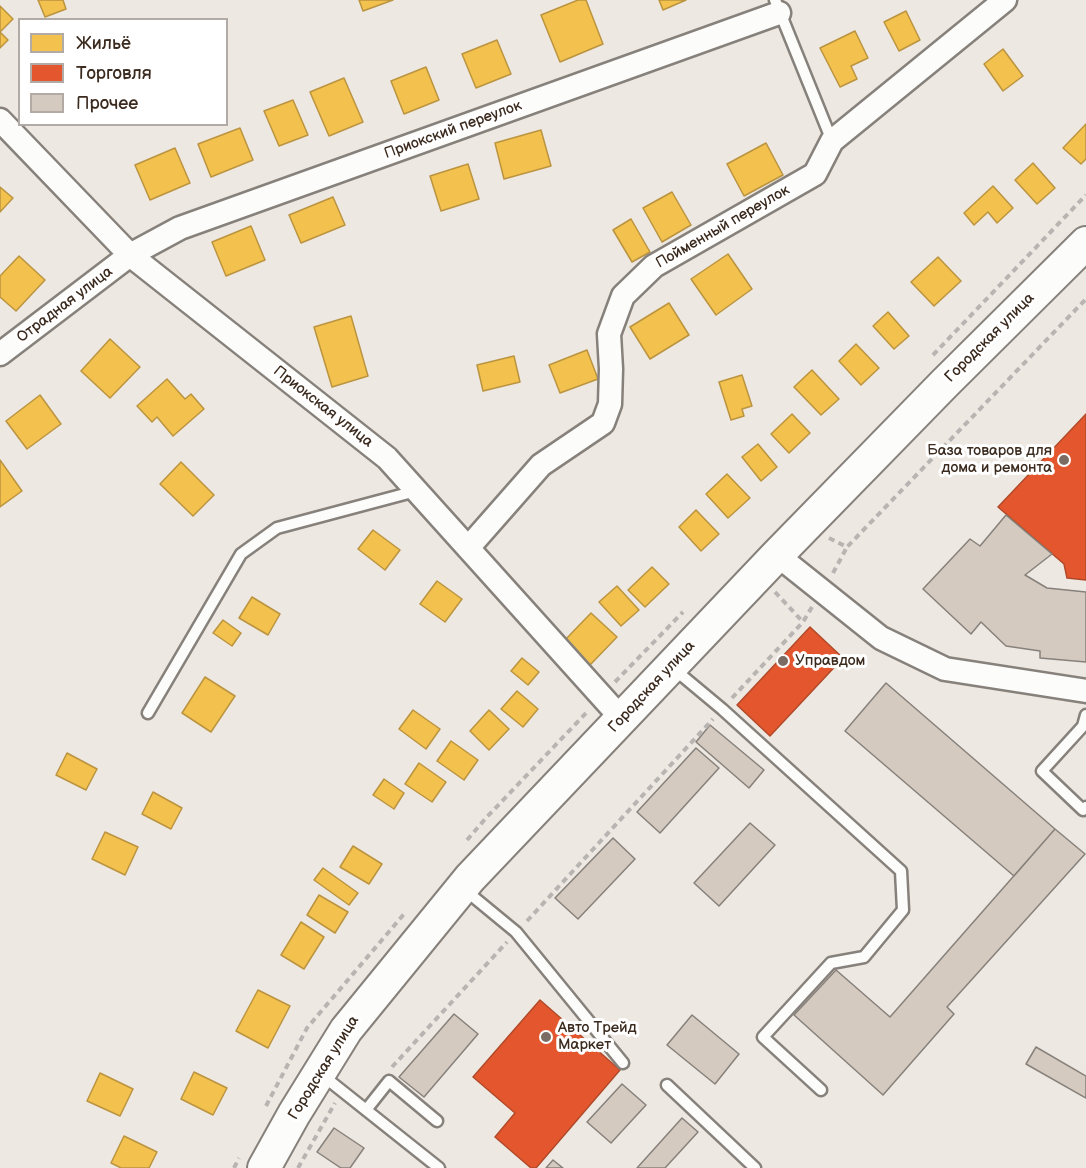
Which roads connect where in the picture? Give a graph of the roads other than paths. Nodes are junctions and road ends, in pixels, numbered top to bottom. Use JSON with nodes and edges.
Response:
{"nodes":[{"id":1,"x":1005,"y":0,"type":"edge"},
{"id":2,"x":777,"y":7,"type":"edge"},
{"id":3,"x":0,"y":120,"type":"edge"},
{"id":4,"x":832,"y":141,"type":"junction"},
{"id":5,"x":1086,"y":243,"type":"edge"},
{"id":6,"x":129,"y":255,"type":"junction"},
{"id":7,"x":0,"y":354,"type":"edge"},
{"id":8,"x":417,"y":490,"type":"junction"},
{"id":9,"x":468,"y":548,"type":"junction"},
{"id":10,"x":777,"y":555,"type":"junction"},
{"id":11,"x":671,"y":667,"type":"junction"},
{"id":12,"x":1086,"y":691,"type":"edge"},
{"id":13,"x":148,"y":713,"type":"dead end"},
{"id":14,"x":1086,"y":715,"type":"edge"},
{"id":15,"x":622,"y":718,"type":"junction"},
{"id":16,"x":1086,"y":807,"type":"edge"},
{"id":17,"x":463,"y":888,"type":"junction"},
{"id":18,"x":623,"y":1063,"type":"dead end"},
{"id":19,"x":319,"y":1073,"type":"junction"},
{"id":20,"x":667,"y":1085,"type":"dead end"},
{"id":21,"x":821,"y":1090,"type":"dead end"},
{"id":22,"x":362,"y":1107,"type":"junction"},
{"id":23,"x":437,"y":1121,"type":"dead end"},
{"id":24,"x":264,"y":1168,"type":"edge"},
{"id":25,"x":439,"y":1168,"type":"edge"},
{"id":26,"x":755,"y":1168,"type":"edge"}],
"edges":[{"from":1,"to":4,"type":"street","name":"Пойменный переулок"},
{"from":2,"to":4,"type":"lane"},
{"from":2,"to":6,"type":"street","name":"Приокский переулок"},
{"from":3,"to":6,"type":"street","name":"Приокская улица"},
{"from":4,"to":9,"type":"street","name":"Пойменный переулок"},
{"from":5,"to":10,"type":"main road","name":"Городская улица"},
{"from":6,"to":7,"type":"street","name":"Отрадная улица"},
{"from":6,"to":8,"type":"street","name":"Приокская улица"},
{"from":8,"to":9,"type":"street","name":"Приокская улица"},
{"from":8,"to":13,"type":"lane"},
{"from":9,"to":15,"type":"street","name":"Приокская улица"},
{"from":10,"to":11,"type":"main road","name":"Городская улица"},
{"from":10,"to":12,"type":"street"},
{"from":11,"to":15,"type":"main road","name":"Городская улица"},
{"from":11,"to":21,"type":"lane"},
{"from":14,"to":16,"type":"lane"},
{"from":15,"to":17,"type":"main road","name":"Городская улица"},
{"from":17,"to":18,"type":"lane"},
{"from":17,"to":19,"type":"main road","name":"Городская улица"},
{"from":19,"to":22,"type":"lane"},
{"from":19,"to":24,"type":"main road","name":"Городская улица"},
{"from":20,"to":26,"type":"lane"},
{"from":22,"to":23,"type":"lane"},
{"from":22,"to":25,"type":"lane"}]}
